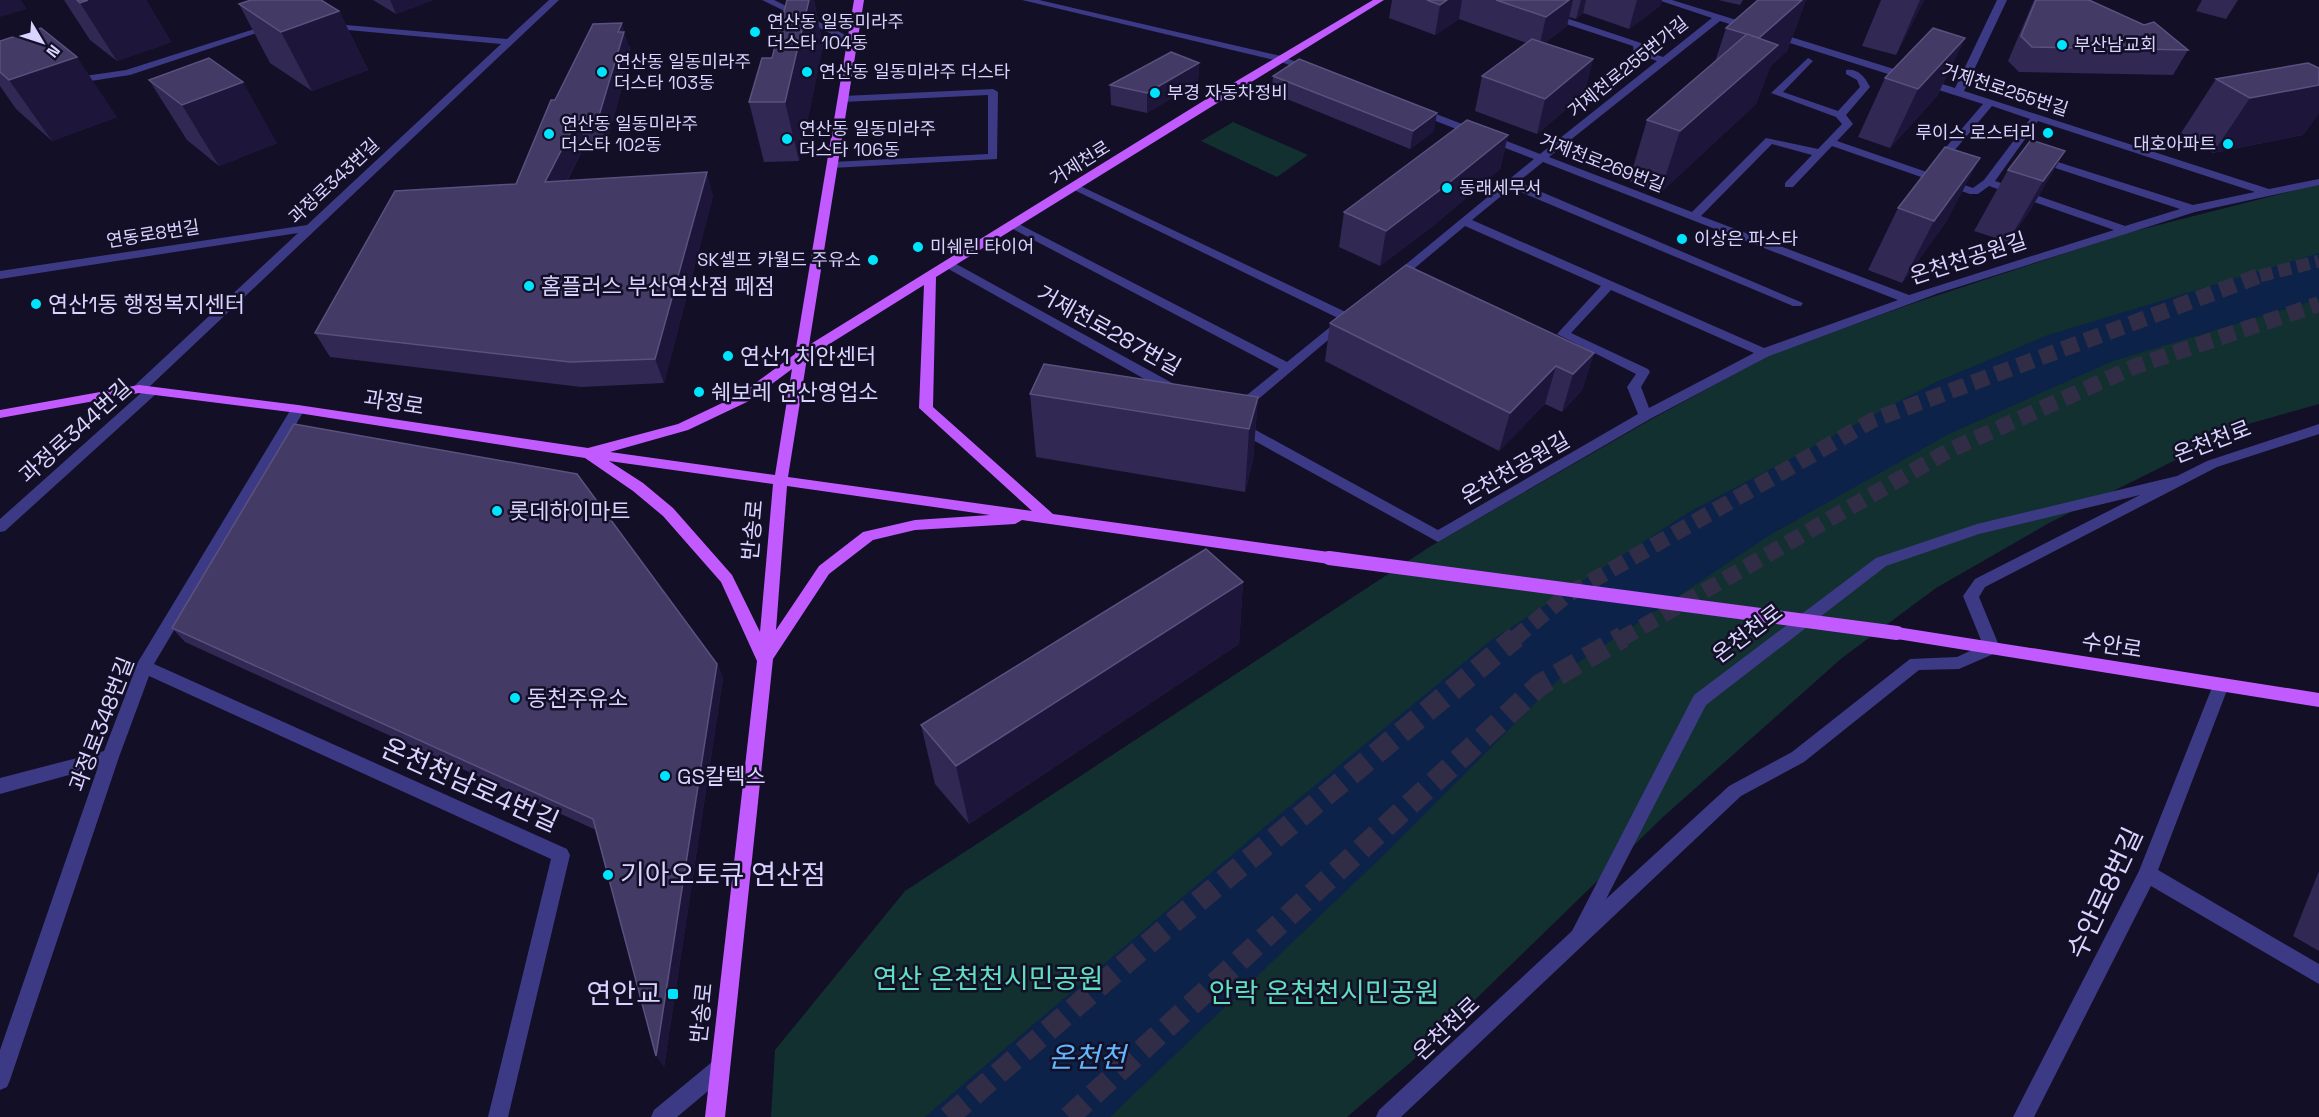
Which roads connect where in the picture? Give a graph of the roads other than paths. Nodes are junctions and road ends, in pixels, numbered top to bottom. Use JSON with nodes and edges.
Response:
{"nodes":[{"id":1,"x":554,"y":0,"type":"edge"},
{"id":2,"x":767,"y":0,"type":"edge"},
{"id":3,"x":859,"y":0,"type":"edge"},
{"id":4,"x":1027,"y":0,"type":"edge"},
{"id":5,"x":1088,"y":0,"type":"edge"},
{"id":6,"x":1378,"y":0,"type":"edge"},
{"id":7,"x":1663,"y":0,"type":"edge"},
{"id":8,"x":2002,"y":0,"type":"edge"},
{"id":9,"x":1076,"y":11,"type":"junction"},
{"id":10,"x":1537,"y":12,"type":"edge"},
{"id":11,"x":1719,"y":18,"type":"junction"},
{"id":12,"x":313,"y":23,"type":"edge"},
{"id":13,"x":279,"y":25,"type":"edge"},
{"id":14,"x":853,"y":41,"type":"junction"},
{"id":15,"x":509,"y":42,"type":"junction"},
{"id":16,"x":1281,"y":59,"type":"junction"},
{"id":17,"x":1808,"y":60,"type":"dead end"},
{"id":18,"x":1665,"y":61,"type":"junction"},
{"id":19,"x":1849,"y":72,"type":"dead end"},
{"id":20,"x":1328,"y":76,"type":"edge"},
{"id":21,"x":58,"y":83,"type":"edge"},
{"id":22,"x":1958,"y":92,"type":"junction"},
{"id":23,"x":843,"y":99,"type":"junction"},
{"id":24,"x":1990,"y":102,"type":"junction"},
{"id":25,"x":1405,"y":106,"type":"edge"},
{"id":26,"x":1840,"y":115,"type":"junction"},
{"id":27,"x":2036,"y":117,"type":"junction"},
{"id":28,"x":1830,"y":142,"type":"junction"},
{"id":29,"x":2012,"y":150,"type":"junction"},
{"id":30,"x":1819,"y":153,"type":"junction"},
{"id":31,"x":1543,"y":159,"type":"junction"},
{"id":32,"x":832,"y":165,"type":"junction"},
{"id":33,"x":1927,"y":176,"type":"junction"},
{"id":34,"x":1988,"y":182,"type":"junction"},
{"id":35,"x":2319,"y":182,"type":"edge"},
{"id":36,"x":1510,"y":183,"type":"junction"},
{"id":37,"x":1789,"y":185,"type":"dead end"},
{"id":38,"x":1074,"y":186,"type":"junction"},
{"id":39,"x":2268,"y":193,"type":"junction"},
{"id":40,"x":2192,"y":209,"type":"junction"},
{"id":41,"x":1694,"y":216,"type":"junction"},
{"id":42,"x":1464,"y":221,"type":"junction"},
{"id":43,"x":1013,"y":225,"type":"junction"},
{"id":44,"x":311,"y":228,"type":"junction"},
{"id":45,"x":2125,"y":230,"type":"junction"},
{"id":46,"x":949,"y":264,"type":"junction"},
{"id":47,"x":0,"y":275,"type":"edge"},
{"id":48,"x":930,"y":276,"type":"junction"},
{"id":49,"x":1610,"y":285,"type":"junction"},
{"id":50,"x":1384,"y":288,"type":"edge"},
{"id":51,"x":1910,"y":300,"type":"junction"},
{"id":52,"x":1797,"y":303,"type":"dead end"},
{"id":53,"x":1764,"y":354,"type":"junction"},
{"id":54,"x":801,"y":356,"type":"junction"},
{"id":55,"x":1288,"y":368,"type":"junction"},
{"id":56,"x":145,"y":390,"type":"junction"},
{"id":57,"x":1185,"y":396,"type":"edge"},
{"id":58,"x":298,"y":409,"type":"junction"},
{"id":59,"x":0,"y":414,"type":"edge"},
{"id":60,"x":1645,"y":416,"type":"junction"},
{"id":61,"x":2318,"y":430,"type":"edge"},
{"id":62,"x":586,"y":453,"type":"junction"},
{"id":63,"x":781,"y":479,"type":"junction"},
{"id":64,"x":2181,"y":480,"type":"junction"},
{"id":65,"x":1048,"y":517,"type":"junction"},
{"id":66,"x":0,"y":527,"type":"edge"},
{"id":67,"x":1992,"y":648,"type":"junction"},
{"id":68,"x":765,"y":660,"type":"junction"},
{"id":69,"x":144,"y":667,"type":"junction"},
{"id":70,"x":2221,"y":685,"type":"junction"},
{"id":71,"x":2319,"y":700,"type":"edge"},
{"id":72,"x":110,"y":757,"type":"junction"},
{"id":73,"x":0,"y":786,"type":"edge"},
{"id":74,"x":2147,"y":874,"type":"junction"},
{"id":75,"x":1576,"y":940,"type":"junction"},
{"id":76,"x":2319,"y":975,"type":"edge"},
{"id":77,"x":719,"y":1069,"type":"junction"},
{"id":78,"x":0,"y":1080,"type":"edge"},
{"id":79,"x":498,"y":1117,"type":"edge"},
{"id":80,"x":661,"y":1117,"type":"edge"},
{"id":81,"x":715,"y":1117,"type":"edge"},
{"id":82,"x":1386,"y":1117,"type":"edge"},
{"id":83,"x":2023,"y":1117,"type":"edge"}],
"edges":[{"from":1,"to":15,"type":"street","name":"과정로343번길"},
{"from":2,"to":14,"type":"street"},
{"from":3,"to":14,"type":"main road","name":"반송로"},
{"from":4,"to":9,"type":"street"},
{"from":5,"to":9,"type":"street"},
{"from":6,"to":16,"type":"main road","name":"거제천로"},
{"from":7,"to":11,"type":"street","name":"거제천로255번길"},
{"from":8,"to":22,"type":"street"},
{"from":9,"to":16,"type":"street"},
{"from":10,"to":18,"type":"street"},
{"from":11,"to":18,"type":"street","name":"거제천로255번가길"},
{"from":11,"to":22,"type":"street","name":"거제천로255번길"},
{"from":12,"to":15,"type":"street"},
{"from":13,"to":21,"type":"street"},
{"from":14,"to":23,"type":"main road","name":"반송로"},
{"from":15,"to":44,"type":"street","name":"과정로343번길"},
{"from":16,"to":20,"type":"street"},
{"from":16,"to":38,"type":"main road","name":"거제천로"},
{"from":17,"to":26,"type":"street"},
{"from":18,"to":31,"type":"street","name":"거제천로255번가길"},
{"from":19,"to":26,"type":"street"},
{"from":22,"to":24,"type":"street","name":"거제천로255번길"},
{"from":23,"to":32,"type":"main road","name":"반송로"},
{"from":23,"to":32,"type":"street"},
{"from":24,"to":27,"type":"street","name":"거제천로255번길"},
{"from":24,"to":33,"type":"street"},
{"from":25,"to":31,"type":"street","name":"거제천로269번길"},
{"from":26,"to":28,"type":"street"},
{"from":27,"to":29,"type":"street"},
{"from":27,"to":39,"type":"street","name":"거제천로255번길"},
{"from":28,"to":30,"type":"street"},
{"from":28,"to":33,"type":"street"},
{"from":29,"to":34,"type":"street"},
{"from":29,"to":40,"type":"street"},
{"from":30,"to":37,"type":"street"},
{"from":30,"to":41,"type":"street"},
{"from":31,"to":36,"type":"street","name":"거제천로255번가길"},
{"from":31,"to":41,"type":"street","name":"거제천로269번길"},
{"from":32,"to":54,"type":"main road","name":"반송로"},
{"from":33,"to":34,"type":"street"},
{"from":34,"to":45,"type":"street"},
{"from":35,"to":39,"type":"street","name":"온천천공원길"},
{"from":36,"to":42,"type":"street","name":"거제천로255번가길"},
{"from":36,"to":52,"type":"street"},
{"from":38,"to":43,"type":"main road","name":"거제천로"},
{"from":38,"to":55,"type":"street"},
{"from":39,"to":40,"type":"street","name":"온천천공원길"},
{"from":40,"to":45,"type":"street","name":"온천천공원길"},
{"from":41,"to":51,"type":"street","name":"거제천로269번길"},
{"from":42,"to":49,"type":"street"},
{"from":42,"to":50,"type":"street","name":"거제천로255번가길"},
{"from":43,"to":46,"type":"main road","name":"거제천로"},
{"from":43,"to":55,"type":"street"},
{"from":44,"to":47,"type":"street","name":"연동로8번길"},
{"from":44,"to":56,"type":"street","name":"과정로343번길"},
{"from":45,"to":51,"type":"street","name":"온천천공원길"},
{"from":46,"to":48,"type":"main road","name":"거제천로"},
{"from":46,"to":57,"type":"street","name":"거제천로287번길"},
{"from":48,"to":54,"type":"main road","name":"거제천로"},
{"from":48,"to":65,"type":"main road"},
{"from":49,"to":53,"type":"street"},
{"from":49,"to":60,"type":"street"},
{"from":51,"to":53,"type":"street","name":"온천천공원길"},
{"from":53,"to":60,"type":"street","name":"온천천공원길"},
{"from":54,"to":62,"type":"main road","name":"거제천로"},
{"from":54,"to":63,"type":"main road","name":"반송로"},
{"from":55,"to":60,"type":"street","name":"온천천공원길"},
{"from":56,"to":58,"type":"main road","name":"과정로"},
{"from":56,"to":59,"type":"main road","name":"과정로"},
{"from":56,"to":66,"type":"street","name":"과정로344번길"},
{"from":58,"to":62,"type":"main road","name":"과정로"},
{"from":58,"to":69,"type":"street","name":"과정로348번길"},
{"from":61,"to":64,"type":"street","name":"온천천로"},
{"from":62,"to":63,"type":"main road","name":"과정로"},
{"from":62,"to":68,"type":"main road"},
{"from":63,"to":65,"type":"main road","name":"과정로"},
{"from":63,"to":68,"type":"main road","name":"반송로"},
{"from":64,"to":67,"type":"street"},
{"from":64,"to":75,"type":"street","name":"온천천로"},
{"from":65,"to":67,"type":"main road","name":"수안로","bridge":true},
{"from":65,"to":68,"type":"main road"},
{"from":67,"to":70,"type":"main road","name":"수안로"},
{"from":67,"to":75,"type":"street"},
{"from":68,"to":77,"type":"main road","name":"반송로"},
{"from":69,"to":72,"type":"street","name":"과정로348번길"},
{"from":69,"to":79,"type":"street","name":"온천천남로4번길"},
{"from":70,"to":71,"type":"main road","name":"수안로"},
{"from":70,"to":74,"type":"street","name":"수안로8번길"},
{"from":72,"to":73,"type":"street"},
{"from":72,"to":78,"type":"street","name":"과정로348번길"},
{"from":74,"to":76,"type":"street"},
{"from":74,"to":83,"type":"street","name":"수안로8번길"},
{"from":75,"to":82,"type":"street","name":"온천천로"},
{"from":77,"to":80,"type":"street"},
{"from":77,"to":81,"type":"main road","name":"반송로"}]}
